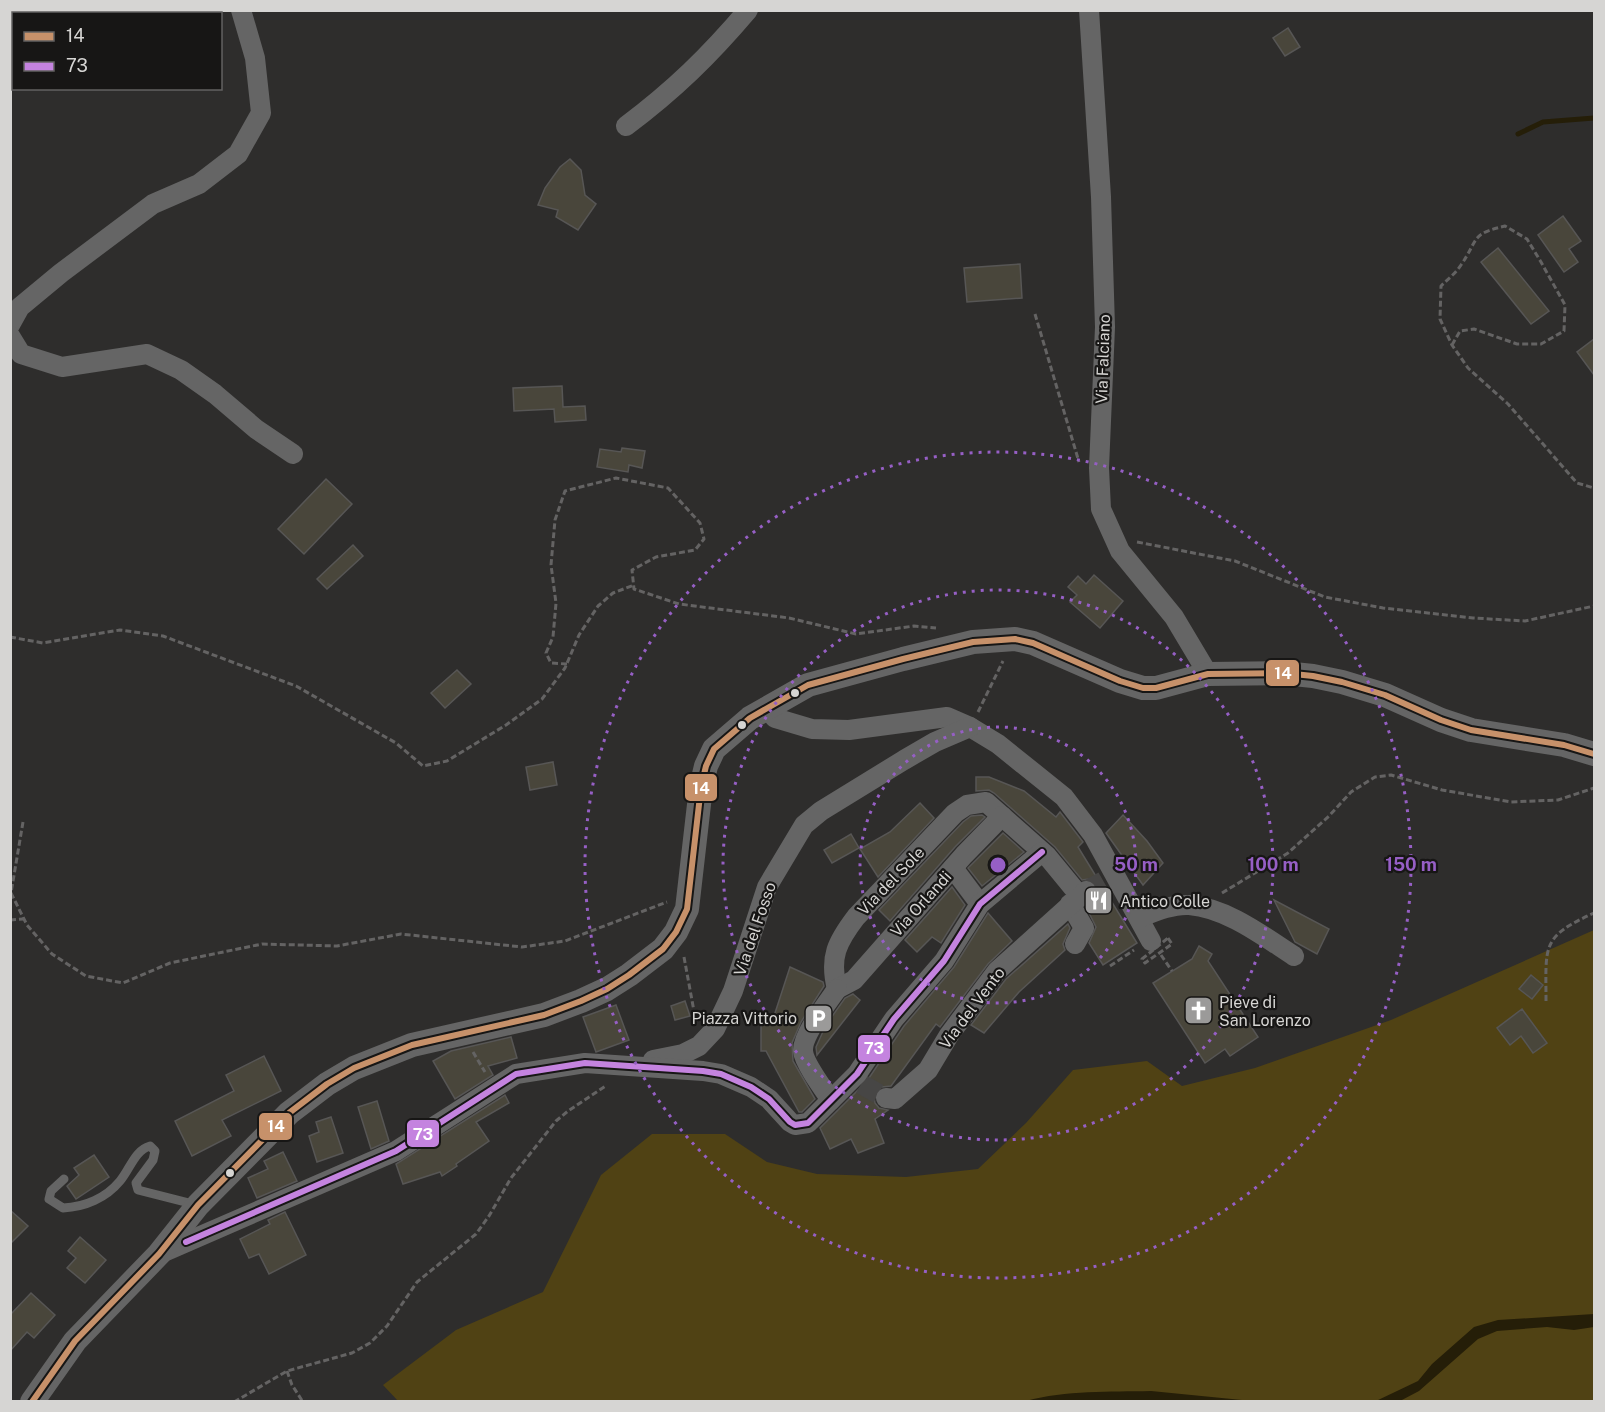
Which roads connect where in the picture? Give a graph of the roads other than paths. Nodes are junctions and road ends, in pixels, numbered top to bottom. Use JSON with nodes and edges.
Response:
{"nodes":[{"id":1,"x":241,"y":10,"type":"edge"},
{"id":2,"x":748,"y":10,"type":"edge"},
{"id":3,"x":1089,"y":10,"type":"edge"},
{"id":4,"x":626,"y":126,"type":"dead end"},
{"id":5,"x":10,"y":325,"type":"edge"},
{"id":6,"x":10,"y":336,"type":"edge"},
{"id":7,"x":293,"y":454,"type":"dead end"},
{"id":8,"x":1208,"y":674,"type":"junction"},
{"id":9,"x":766,"y":707,"type":"junction"},
{"id":10,"x":970,"y":727,"type":"junction"},
{"id":11,"x":1594,"y":754,"type":"edge"},
{"id":12,"x":1002,"y":816,"type":"junction"},
{"id":13,"x":1042,"y":852,"type":"junction"},
{"id":14,"x":953,"y":868,"type":"junction"},
{"id":15,"x":1078,"y":896,"type":"junction"},
{"id":16,"x":980,"y":904,"type":"junction"},
{"id":17,"x":1139,"y":918,"type":"junction"},
{"id":18,"x":1075,"y":944,"type":"dead end"},
{"id":19,"x":1154,"y":944,"type":"road end"},
{"id":20,"x":1294,"y":956,"type":"dead end"},
{"id":21,"x":837,"y":989,"type":"junction"},
{"id":22,"x":632,"y":1065,"type":"junction"},
{"id":23,"x":886,"y":1098,"type":"dead end"},
{"id":24,"x":831,"y":1100,"type":"junction"},
{"id":25,"x":64,"y":1179,"type":"dead end"},
{"id":26,"x":198,"y":1205,"type":"junction"},
{"id":27,"x":159,"y":1254,"type":"junction"},
{"id":28,"x":32,"y":1401,"type":"edge"}],
"edges":[{"from":1,"to":5,"type":"street"},
{"from":2,"to":4,"type":"street"},
{"from":3,"to":8,"type":"street","name":"Via Falciano"},
{"from":6,"to":7,"type":"street"},
{"from":8,"to":9,"type":"street"},
{"from":8,"to":11,"type":"street"},
{"from":9,"to":10,"type":"street"},
{"from":9,"to":26,"type":"street"},
{"from":10,"to":17,"type":"street"},
{"from":10,"to":22,"type":"street","name":"Via del Fosso"},
{"from":12,"to":13,"type":"street"},
{"from":12,"to":14,"type":"street","name":"Via Orlandi"},
{"from":12,"to":21,"type":"street","name":"Via del Sole"},
{"from":13,"to":15,"type":"street"},
{"from":13,"to":16,"type":"street"},
{"from":14,"to":16,"type":"street"},
{"from":14,"to":21,"type":"street","name":"Via Orlandi"},
{"from":15,"to":18,"type":"street"},
{"from":15,"to":23,"type":"street","name":"Via del Vento"},
{"from":16,"to":24,"type":"street"},
{"from":17,"to":19,"type":"street"},
{"from":17,"to":20,"type":"street"},
{"from":21,"to":24,"type":"street"},
{"from":22,"to":24,"type":"street"},
{"from":22,"to":27,"type":"street"},
{"from":25,"to":26,"type":"lane"},
{"from":26,"to":27,"type":"street"},
{"from":27,"to":28,"type":"street"}]}
